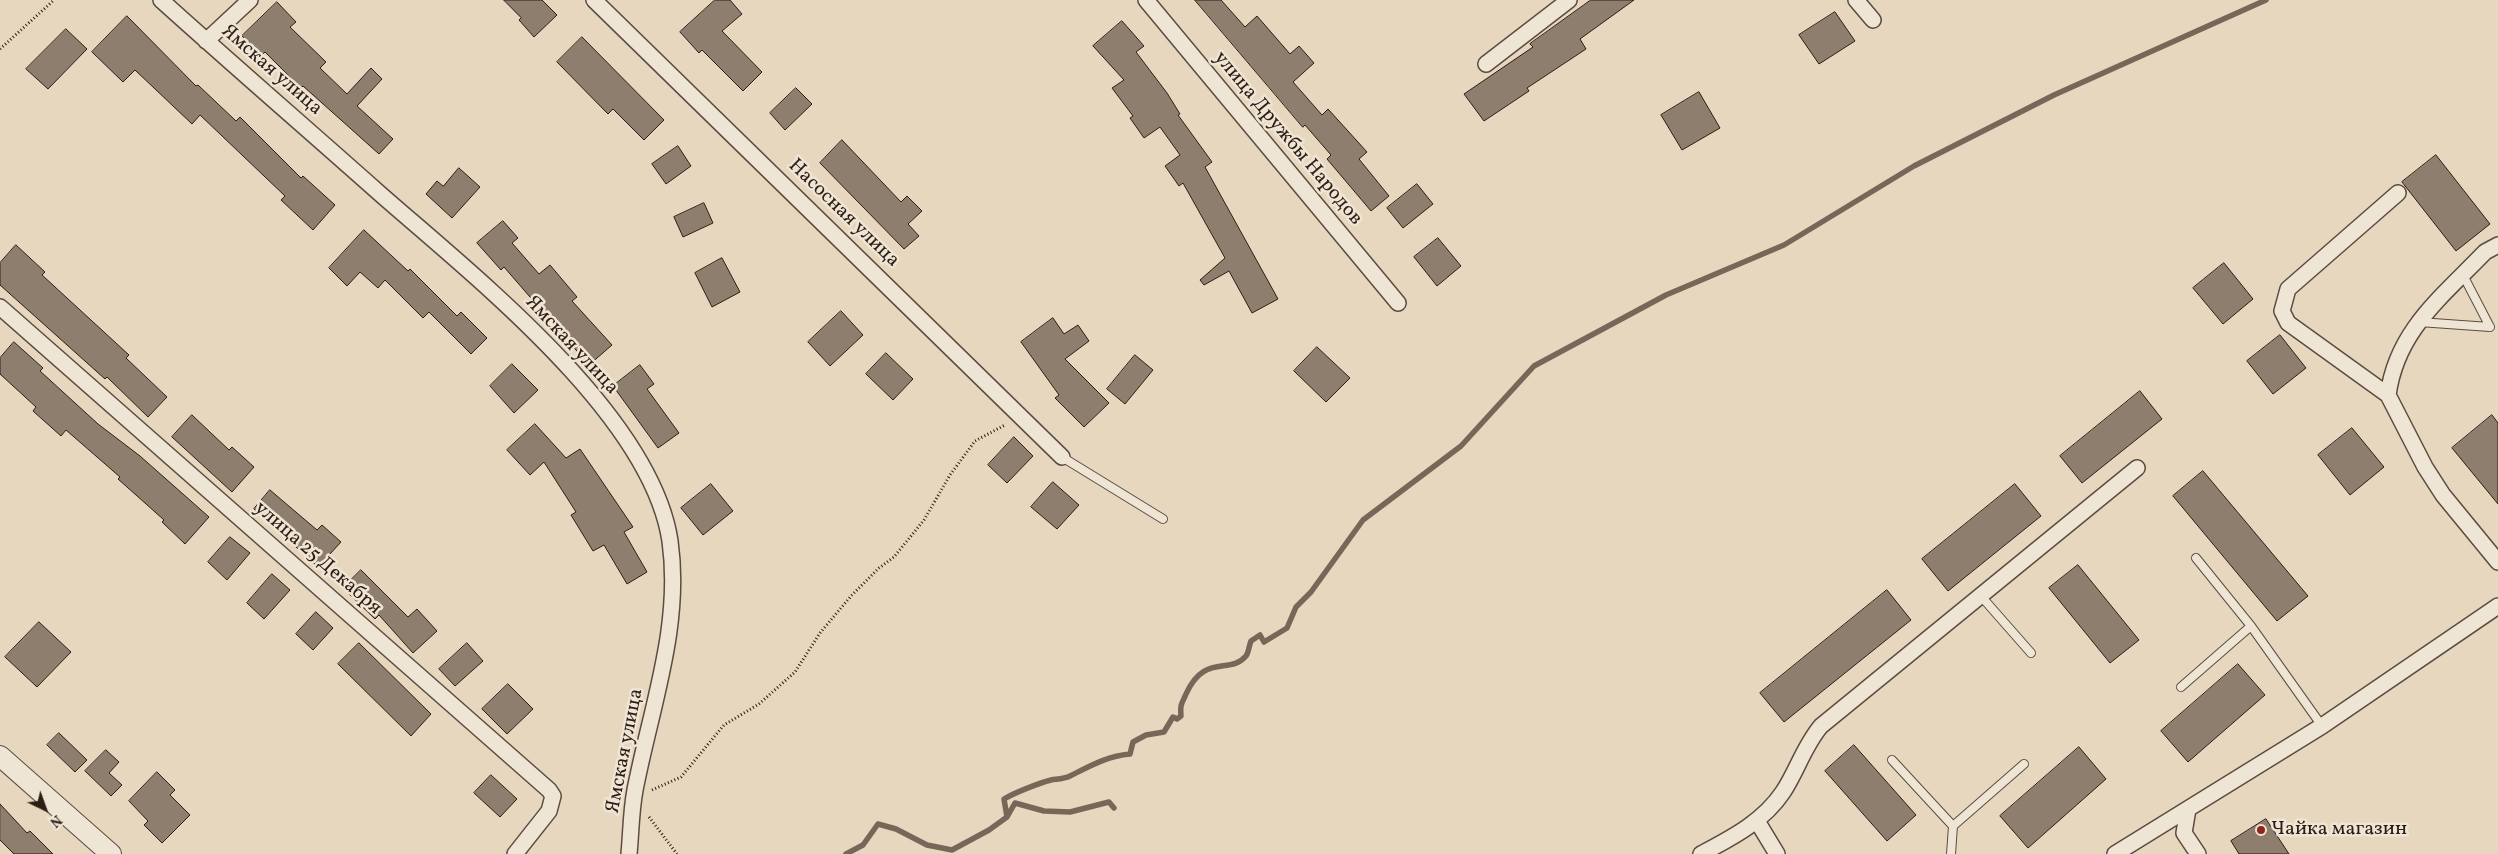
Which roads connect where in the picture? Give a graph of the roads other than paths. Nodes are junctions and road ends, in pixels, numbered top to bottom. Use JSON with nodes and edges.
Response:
{"nodes":[{"id":1,"x":160,"y":0,"type":"edge"},
{"id":2,"x":250,"y":0,"type":"edge"},
{"id":3,"x":594,"y":0,"type":"edge"},
{"id":4,"x":1146,"y":0,"type":"edge"},
{"id":5,"x":1569,"y":0,"type":"edge"},
{"id":6,"x":1856,"y":0,"type":"edge"},
{"id":7,"x":1872,"y":20,"type":"dead end"},
{"id":8,"x":206,"y":41,"type":"junction"},
{"id":9,"x":1486,"y":64,"type":"dead end"},
{"id":10,"x":2398,"y":193,"type":"dead end"},
{"id":11,"x":2498,"y":244,"type":"edge"},
{"id":12,"x":2464,"y":274,"type":"junction"},
{"id":13,"x":1398,"y":303,"type":"dead end"},
{"id":14,"x":0,"y":307,"type":"edge"},
{"id":15,"x":2417,"y":322,"type":"junction"},
{"id":16,"x":2388,"y":395,"type":"junction"},
{"id":17,"x":1062,"y":457,"type":"joint"},
{"id":18,"x":2137,"y":468,"type":"dead end"},
{"id":19,"x":1164,"y":519,"type":"dead end"},
{"id":20,"x":2196,"y":558,"type":"dead end"},
{"id":21,"x":2498,"y":562,"type":"edge"},
{"id":22,"x":1980,"y":595,"type":"junction"},
{"id":23,"x":2498,"y":606,"type":"edge"},
{"id":24,"x":2251,"y":626,"type":"junction"},
{"id":25,"x":2031,"y":653,"type":"dead end"},
{"id":26,"x":2181,"y":687,"type":"dead end"},
{"id":27,"x":2322,"y":726,"type":"junction"},
{"id":28,"x":0,"y":756,"type":"edge"},
{"id":29,"x":1892,"y":760,"type":"dead end"},
{"id":30,"x":2024,"y":764,"type":"dead end"},
{"id":31,"x":2188,"y":809,"type":"junction"},
{"id":32,"x":1757,"y":821,"type":"junction"},
{"id":33,"x":1953,"y":826,"type":"junction"},
{"id":34,"x":111,"y":854,"type":"edge"},
{"id":35,"x":515,"y":854,"type":"edge"},
{"id":36,"x":629,"y":854,"type":"edge"},
{"id":37,"x":1700,"y":854,"type":"edge"},
{"id":38,"x":1777,"y":854,"type":"edge"},
{"id":39,"x":1951,"y":854,"type":"edge"},
{"id":40,"x":2115,"y":854,"type":"edge"},
{"id":41,"x":2198,"y":854,"type":"edge"}],
"edges":[{"from":1,"to":8,"type":"street","name":"Ямская улица"},
{"from":2,"to":8,"type":"street"},
{"from":3,"to":17,"type":"street","name":"Насосная улица"},
{"from":4,"to":13,"type":"street","name":"улица Дружбы Народов"},
{"from":5,"to":9,"type":"street"},
{"from":6,"to":7,"type":"street"},
{"from":8,"to":36,"type":"street","name":"Ямская улица"},
{"from":10,"to":16,"type":"street"},
{"from":11,"to":12,"type":"street"},
{"from":12,"to":15,"type":"street"},
{"from":12,"to":15,"type":"lane"},
{"from":14,"to":35,"type":"street","name":"улица 25 Декабря"},
{"from":15,"to":16,"type":"street"},
{"from":16,"to":21,"type":"street"},
{"from":17,"to":19,"type":"lane"},
{"from":18,"to":22,"type":"street"},
{"from":20,"to":24,"type":"lane"},
{"from":22,"to":25,"type":"lane"},
{"from":22,"to":32,"type":"street"},
{"from":23,"to":27,"type":"street"},
{"from":24,"to":26,"type":"lane"},
{"from":24,"to":27,"type":"lane"},
{"from":27,"to":31,"type":"street"},
{"from":28,"to":34,"type":"street"},
{"from":29,"to":33,"type":"lane"},
{"from":30,"to":33,"type":"lane"},
{"from":31,"to":40,"type":"street"},
{"from":31,"to":41,"type":"street"},
{"from":32,"to":37,"type":"street"},
{"from":32,"to":38,"type":"street"},
{"from":33,"to":39,"type":"lane"}]}
